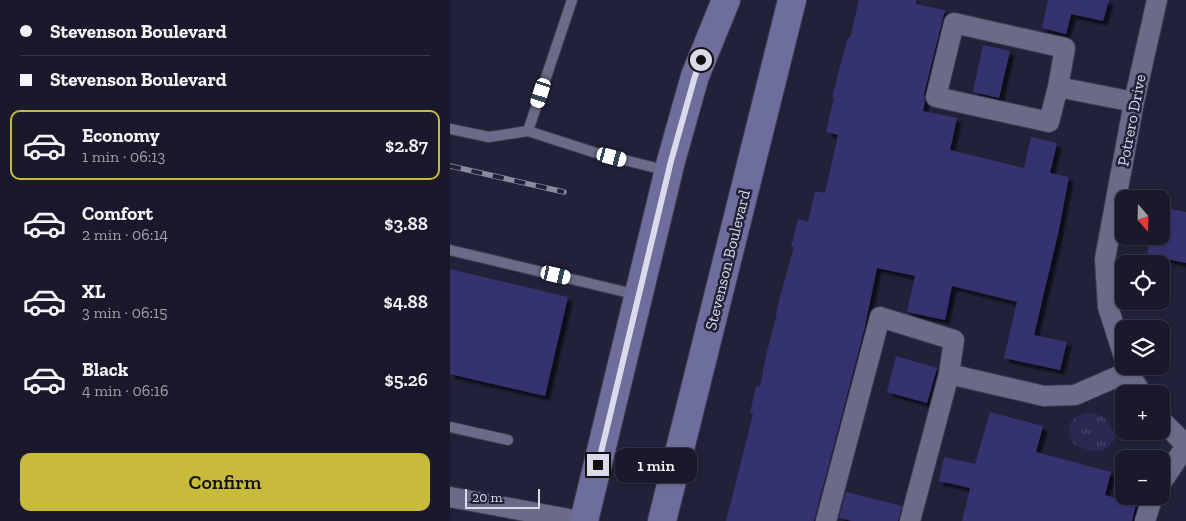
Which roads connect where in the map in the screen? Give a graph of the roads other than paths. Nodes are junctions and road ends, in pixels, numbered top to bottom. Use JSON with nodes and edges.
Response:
{"nodes":[{"id":1,"x":572,"y":0,"type":"edge"},
{"id":2,"x":726,"y":0,"type":"edge"},
{"id":3,"x":792,"y":0,"type":"edge"},
{"id":4,"x":1157,"y":0,"type":"edge"},
{"id":5,"x":1058,"y":87,"type":"junction"},
{"id":6,"x":1134,"y":102,"type":"junction"},
{"id":7,"x":450,"y":129,"type":"edge"},
{"id":8,"x":528,"y":131,"type":"junction"},
{"id":9,"x":669,"y":171,"type":"junction"},
{"id":10,"x":450,"y":250,"type":"edge"},
{"id":11,"x":639,"y":295,"type":"junction"},
{"id":12,"x":1115,"y":330,"type":"edge"},
{"id":13,"x":1115,"y":371,"type":"edge"},
{"id":14,"x":949,"y":374,"type":"junction"},
{"id":15,"x":450,"y":427,"type":"edge"},
{"id":16,"x":1170,"y":429,"type":"edge"},
{"id":17,"x":508,"y":440,"type":"dead end"},
{"id":18,"x":1186,"y":446,"type":"edge"},
{"id":19,"x":1170,"y":470,"type":"edge"},
{"id":20,"x":450,"y":498,"type":"edge"},
{"id":21,"x":1150,"y":505,"type":"edge"},
{"id":22,"x":579,"y":521,"type":"edge"},
{"id":23,"x":584,"y":521,"type":"edge"},
{"id":24,"x":662,"y":521,"type":"edge"},
{"id":25,"x":826,"y":521,"type":"edge"},
{"id":26,"x":910,"y":521,"type":"edge"},
{"id":27,"x":1145,"y":521,"type":"edge"}],
"edges":[{"from":1,"to":8,"type":"lane"},
{"from":2,"to":9,"type":"main road"},
{"from":3,"to":24,"type":"main road","name":"Stevenson Boulevard"},
{"from":4,"to":6,"type":"street","name":"Potrero Drive"},
{"from":5,"to":5,"type":"street"},
{"from":5,"to":6,"type":"street"},
{"from":6,"to":12,"type":"street","name":"Potrero Drive"},
{"from":7,"to":8,"type":"lane"},
{"from":8,"to":9,"type":"lane"},
{"from":9,"to":11,"type":"main road"},
{"from":10,"to":11,"type":"lane"},
{"from":11,"to":23,"type":"main road"},
{"from":13,"to":14,"type":"street"},
{"from":14,"to":25,"type":"street"},
{"from":14,"to":26,"type":"street"},
{"from":15,"to":17,"type":"lane"},
{"from":16,"to":18,"type":"street"},
{"from":18,"to":19,"type":"street"},
{"from":20,"to":22,"type":"street"},
{"from":21,"to":27,"type":"street"}]}
